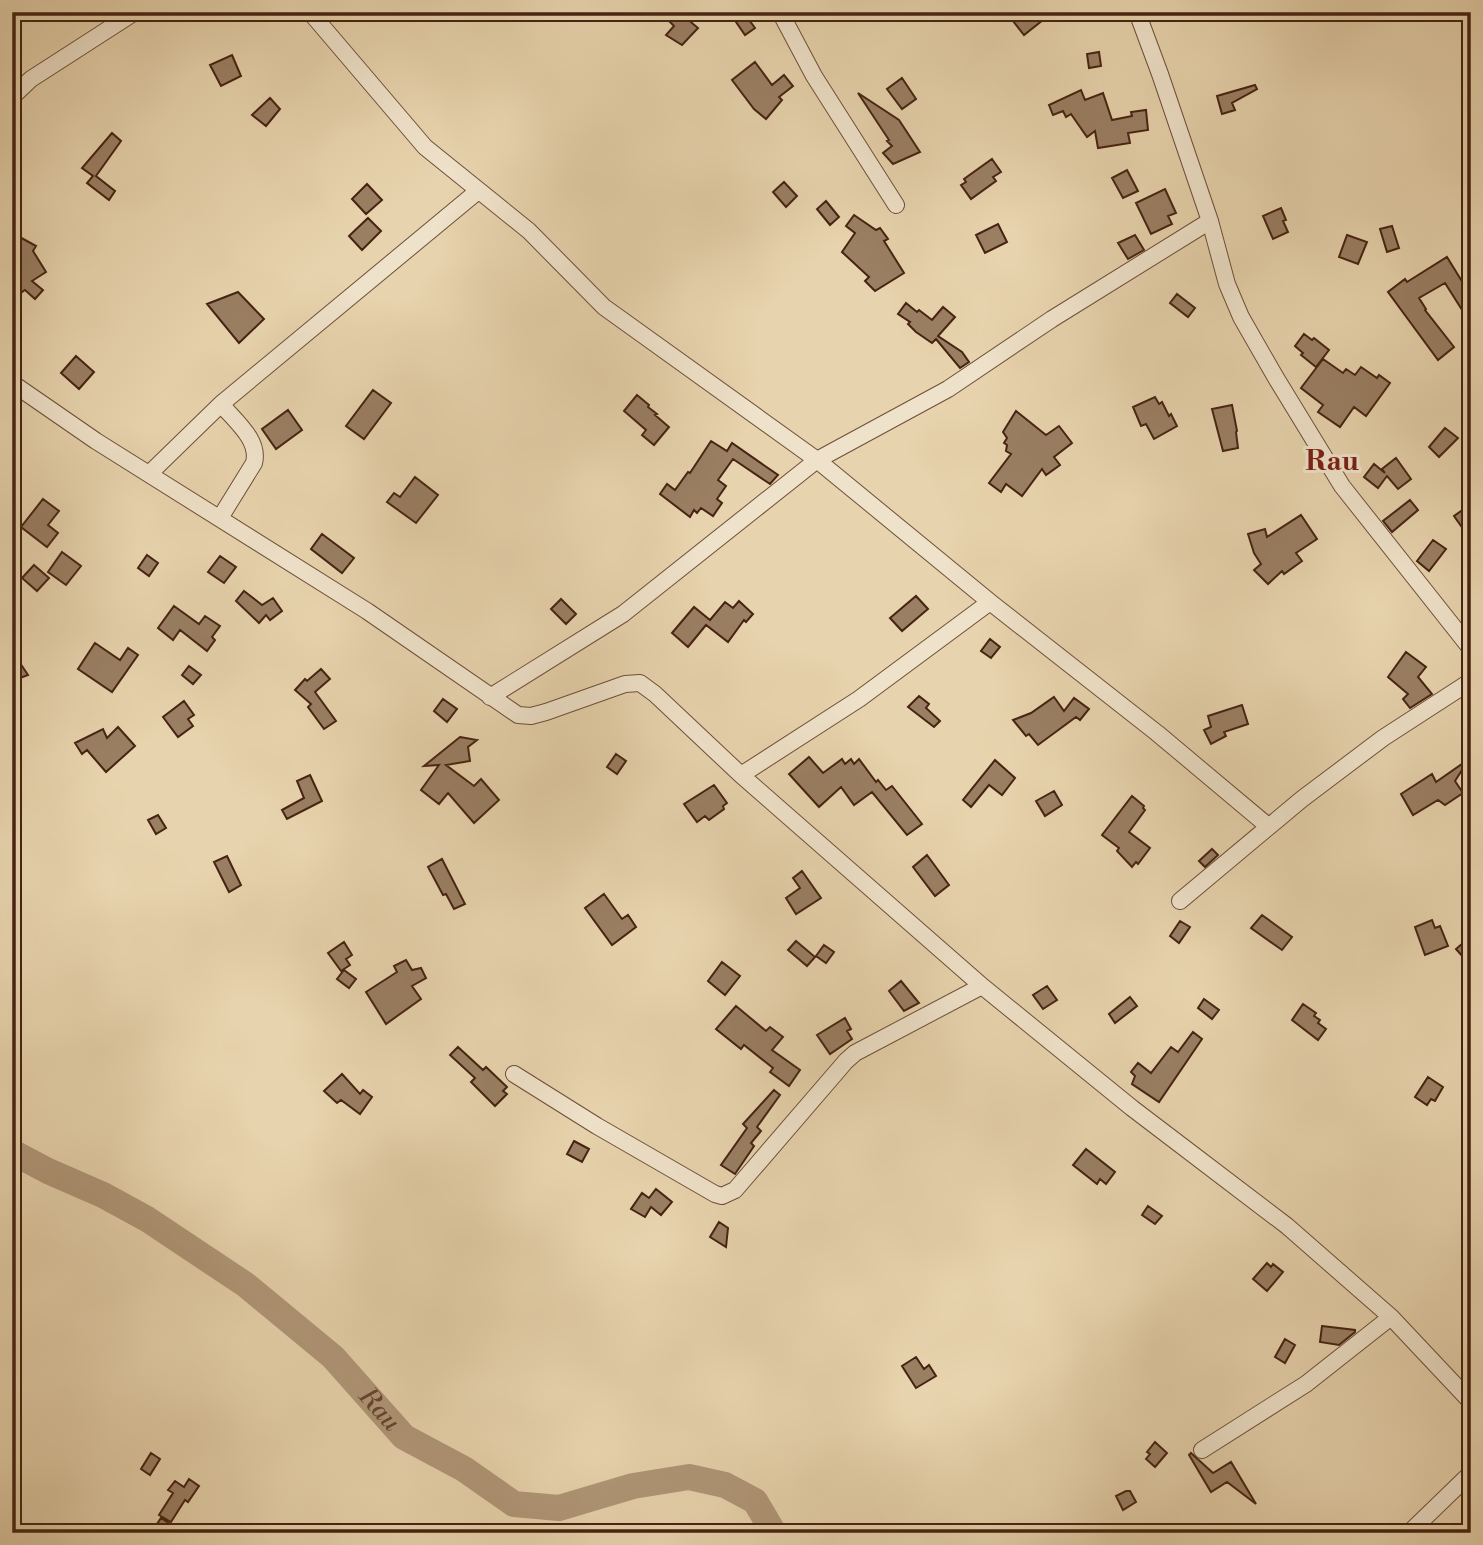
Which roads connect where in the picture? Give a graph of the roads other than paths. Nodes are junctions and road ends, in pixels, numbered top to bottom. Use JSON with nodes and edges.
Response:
{"nodes":[{"id":1,"x":135,"y":12,"type":"edge"},
{"id":2,"x":310,"y":12,"type":"edge"},
{"id":3,"x":780,"y":12,"type":"edge"},
{"id":4,"x":1137,"y":12,"type":"edge"},
{"id":5,"x":12,"y":97,"type":"edge"},
{"id":6,"x":478,"y":191,"type":"junction"},
{"id":7,"x":896,"y":205,"type":"dead end"},
{"id":8,"x":1210,"y":220,"type":"junction"},
{"id":9,"x":12,"y":383,"type":"edge"},
{"id":10,"x":221,"y":404,"type":"junction"},
{"id":11,"x":817,"y":460,"type":"junction"},
{"id":12,"x":149,"y":474,"type":"junction"},
{"id":13,"x":220,"y":517,"type":"junction"},
{"id":14,"x":990,"y":602,"type":"junction"},
{"id":15,"x":1471,"y":649,"type":"edge"},
{"id":16,"x":1471,"y":681,"type":"edge"},
{"id":17,"x":490,"y":697,"type":"junction"},
{"id":18,"x":741,"y":775,"type":"junction"},
{"id":19,"x":1268,"y":826,"type":"junction"},
{"id":20,"x":1180,"y":901,"type":"dead end"},
{"id":21,"x":982,"y":986,"type":"junction"},
{"id":22,"x":514,"y":1074,"type":"dead end"},
{"id":23,"x":1391,"y":1317,"type":"junction"},
{"id":24,"x":1471,"y":1402,"type":"edge"},
{"id":25,"x":1202,"y":1450,"type":"dead end"},
{"id":26,"x":1471,"y":1473,"type":"edge"},
{"id":27,"x":1409,"y":1533,"type":"edge"}],
"edges":[{"from":1,"to":5,"type":"street"},
{"from":2,"to":6,"type":"street"},
{"from":3,"to":7,"type":"street"},
{"from":4,"to":8,"type":"street"},
{"from":6,"to":10,"type":"street"},
{"from":6,"to":11,"type":"street"},
{"from":8,"to":11,"type":"street"},
{"from":8,"to":15,"type":"street"},
{"from":9,"to":12,"type":"street"},
{"from":10,"to":12,"type":"street"},
{"from":10,"to":13,"type":"street"},
{"from":11,"to":14,"type":"street"},
{"from":11,"to":17,"type":"street"},
{"from":12,"to":13,"type":"street"},
{"from":13,"to":17,"type":"street"},
{"from":14,"to":18,"type":"street"},
{"from":14,"to":19,"type":"street"},
{"from":16,"to":19,"type":"street"},
{"from":17,"to":18,"type":"street"},
{"from":18,"to":21,"type":"street"},
{"from":19,"to":20,"type":"street"},
{"from":21,"to":22,"type":"street"},
{"from":21,"to":23,"type":"street"},
{"from":23,"to":24,"type":"street"},
{"from":23,"to":25,"type":"street"},
{"from":26,"to":27,"type":"street"}]}
